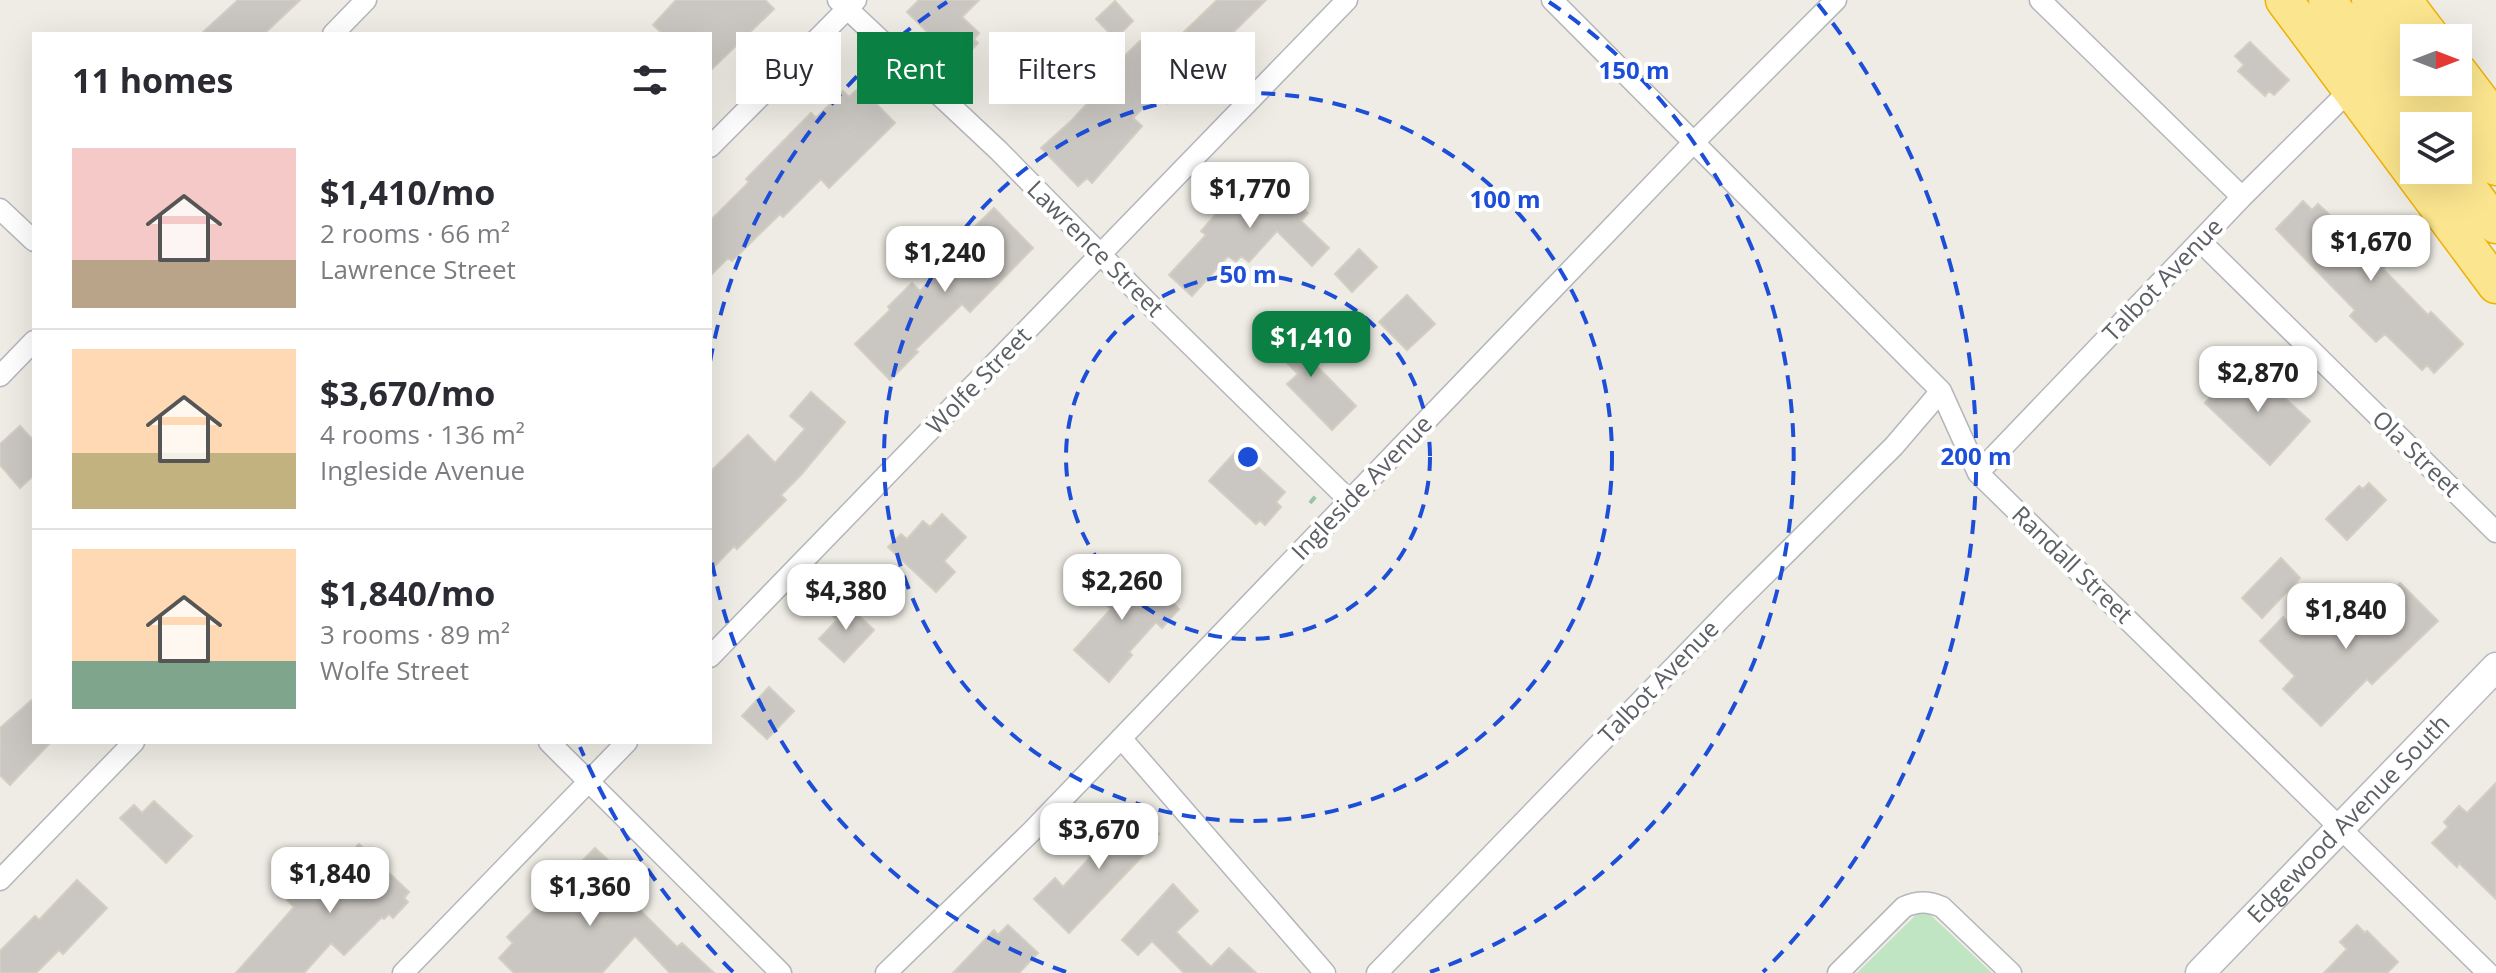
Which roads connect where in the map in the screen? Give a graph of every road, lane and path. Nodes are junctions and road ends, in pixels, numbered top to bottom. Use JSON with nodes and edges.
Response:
{"nodes":[{"id":1,"x":366,"y":0,"type":"edge"},
{"id":2,"x":1347,"y":0,"type":"edge"},
{"id":3,"x":1552,"y":0,"type":"edge"},
{"id":4,"x":1836,"y":0,"type":"edge"},
{"id":5,"x":2040,"y":0,"type":"edge"},
{"id":6,"x":2284,"y":0,"type":"edge"},
{"id":7,"x":2327,"y":0,"type":"edge"},
{"id":8,"x":2370,"y":0,"type":"edge"},
{"id":9,"x":2403,"y":0,"type":"edge"},
{"id":10,"x":847,"y":3,"type":"edge"},
{"id":11,"x":2421,"y":24,"type":"edge"},
{"id":12,"x":335,"y":32,"type":"edge"},
{"id":13,"x":2400,"y":40,"type":"edge"},
{"id":14,"x":2472,"y":89,"type":"edge"},
{"id":15,"x":2350,"y":90,"type":"junction"},
{"id":16,"x":2443,"y":96,"type":"edge"},
{"id":17,"x":2411,"y":112,"type":"edge"},
{"id":18,"x":2496,"y":121,"type":"edge"},
{"id":19,"x":1694,"y":142,"type":"junction"},
{"id":20,"x":712,"y":145,"type":"edge"},
{"id":21,"x":2496,"y":167,"type":"edge"},
{"id":22,"x":2465,"y":184,"type":"edge"},
{"id":23,"x":2242,"y":197,"type":"junction"},
{"id":24,"x":0,"y":209,"type":"edge"},
{"id":25,"x":2496,"y":225,"type":"edge"},
{"id":26,"x":32,"y":239,"type":"edge"},
{"id":27,"x":2200,"y":241,"type":"junction"},
{"id":28,"x":1101,"y":255,"type":"junction"},
{"id":29,"x":2496,"y":285,"type":"edge"},
{"id":30,"x":32,"y":343,"type":"edge"},
{"id":31,"x":0,"y":376,"type":"edge"},
{"id":32,"x":1941,"y":391,"type":"junction"},
{"id":33,"x":1978,"y":473,"type":"junction"},
{"id":34,"x":1350,"y":501,"type":"junction"},
{"id":35,"x":2496,"y":532,"type":"edge"},
{"id":36,"x":712,"y":655,"type":"edge"},
{"id":37,"x":2496,"y":667,"type":"edge"},
{"id":38,"x":1121,"y":738,"type":"junction"},
{"id":39,"x":132,"y":744,"type":"edge"},
{"id":40,"x":551,"y":744,"type":"edge"},
{"id":41,"x":625,"y":744,"type":"edge"},
{"id":42,"x":589,"y":781,"type":"junction"},
{"id":43,"x":2340,"y":826,"type":"junction"},
{"id":44,"x":0,"y":880,"type":"edge"},
{"id":45,"x":403,"y":973,"type":"edge"},
{"id":46,"x":781,"y":973,"type":"edge"},
{"id":47,"x":886,"y":973,"type":"edge"},
{"id":48,"x":1325,"y":973,"type":"edge"},
{"id":49,"x":1377,"y":973,"type":"edge"},
{"id":50,"x":1838,"y":973,"type":"edge"},
{"id":51,"x":2011,"y":973,"type":"edge"},
{"id":52,"x":2200,"y":973,"type":"edge"},
{"id":53,"x":2488,"y":973,"type":"edge"}],
"edges":[{"from":1,"to":12,"type":"street"},
{"from":2,"to":28,"type":"street","name":"Wolfe Street"},
{"from":3,"to":19,"type":"street","name":"Randall Street"},
{"from":4,"to":19,"type":"street","name":"Ingleside Avenue"},
{"from":5,"to":23,"type":"street"},
{"from":6,"to":15,"type":"highway"},
{"from":7,"to":17,"type":"highway"},
{"from":8,"to":13,"type":"highway"},
{"from":9,"to":11,"type":"highway"},
{"from":10,"to":20,"type":"street"},
{"from":10,"to":28,"type":"street","name":"Lawrence Street"},
{"from":14,"to":18,"type":"highway"},
{"from":15,"to":23,"type":"street","name":"Talbot Avenue"},
{"from":15,"to":29,"type":"highway"},
{"from":16,"to":21,"type":"highway"},
{"from":19,"to":32,"type":"street","name":"Randall Street"},
{"from":19,"to":34,"type":"street","name":"Ingleside Avenue"},
{"from":22,"to":25,"type":"highway"},
{"from":23,"to":27,"type":"street","name":"Talbot Avenue"},
{"from":24,"to":26,"type":"street"},
{"from":27,"to":33,"type":"street","name":"Talbot Avenue"},
{"from":27,"to":35,"type":"street","name":"Ola Street"},
{"from":28,"to":34,"type":"street","name":"Lawrence Street"},
{"from":28,"to":36,"type":"street","name":"Wolfe Street"},
{"from":30,"to":31,"type":"street"},
{"from":32,"to":33,"type":"street","name":"Randall Street"},
{"from":32,"to":49,"type":"street","name":"Talbot Avenue"},
{"from":33,"to":43,"type":"street","name":"Randall Street"},
{"from":34,"to":38,"type":"street","name":"Ingleside Avenue"},
{"from":37,"to":43,"type":"main road","name":"Edgewood Avenue South"},
{"from":38,"to":47,"type":"street","name":"Ingleside Avenue"},
{"from":38,"to":48,"type":"street"},
{"from":39,"to":44,"type":"street"},
{"from":40,"to":42,"type":"street"},
{"from":41,"to":42,"type":"street"},
{"from":42,"to":45,"type":"street"},
{"from":42,"to":46,"type":"street"},
{"from":43,"to":52,"type":"main road","name":"Edgewood Avenue South"},
{"from":43,"to":53,"type":"street","name":"Randall Street"},
{"from":50,"to":51,"type":"street"}]}
